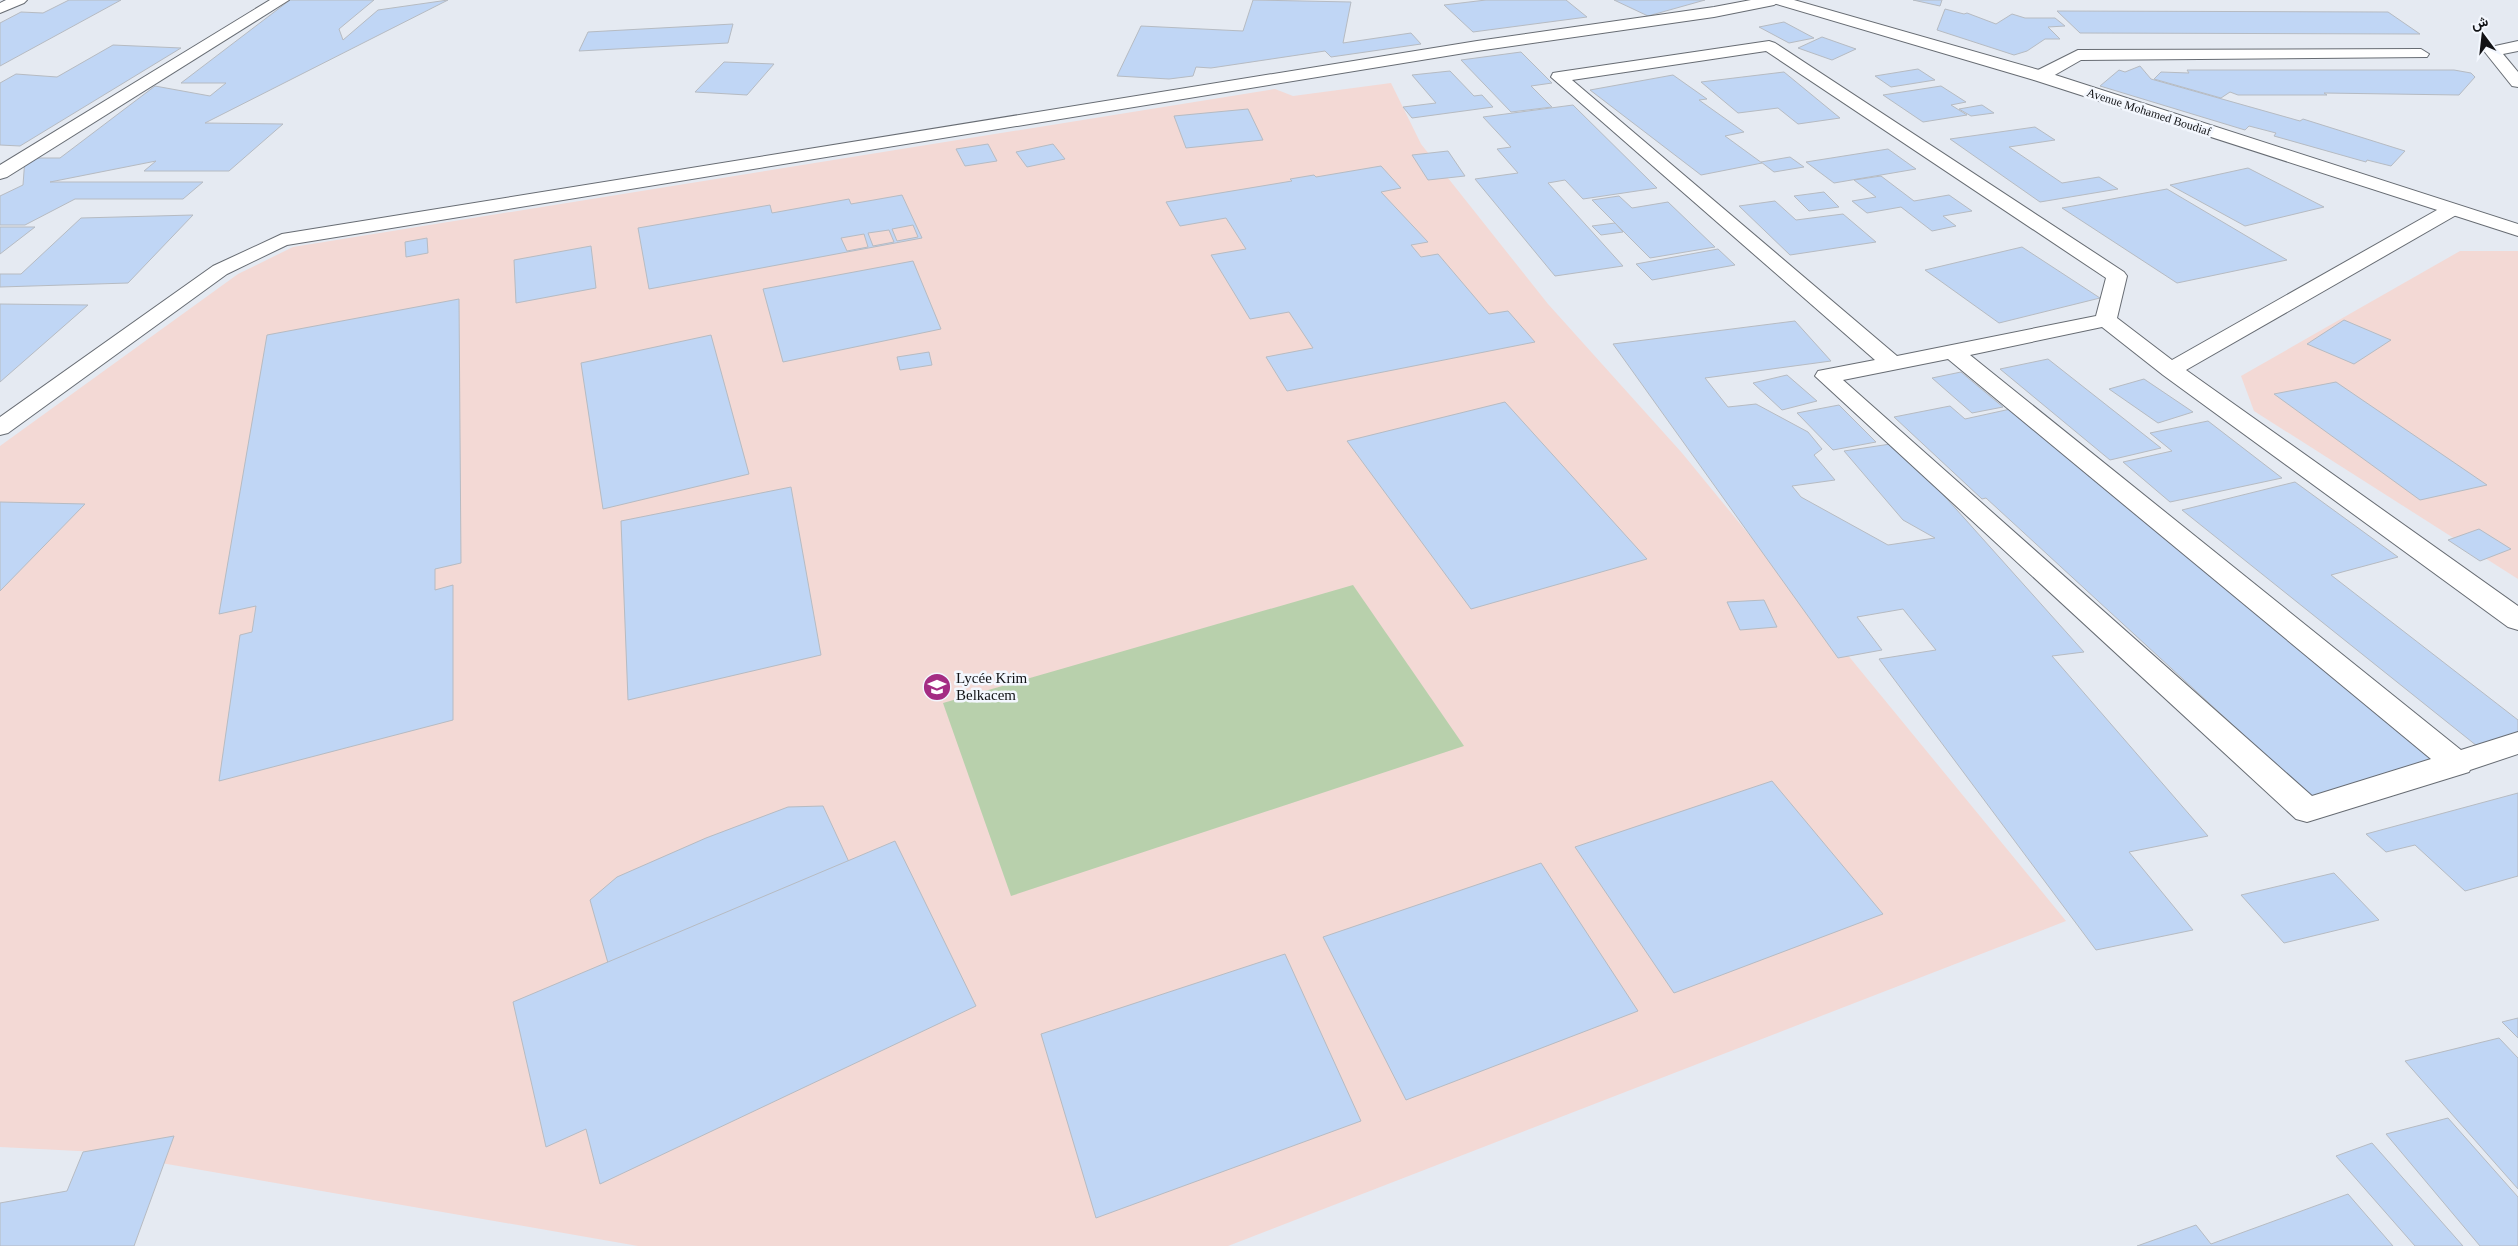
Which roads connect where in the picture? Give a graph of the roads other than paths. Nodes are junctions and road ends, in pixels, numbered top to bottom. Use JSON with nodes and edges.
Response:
{"nodes":[{"id":1,"x":19,"y":0,"type":"edge"},
{"id":2,"x":281,"y":0,"type":"edge"},
{"id":3,"x":1776,"y":0,"type":"edge"},
{"id":4,"x":0,"y":8,"type":"edge"},
{"id":5,"x":2518,"y":46,"type":"edge"},
{"id":6,"x":2421,"y":54,"type":"dead end"},
{"id":7,"x":2040,"y":76,"type":"junction"},
{"id":8,"x":2518,"y":82,"type":"edge"},
{"id":9,"x":0,"y":173,"type":"edge"},
{"id":10,"x":2451,"y":210,"type":"junction"},
{"id":11,"x":2518,"y":230,"type":"edge"},
{"id":12,"x":2106,"y":320,"type":"junction"},
{"id":13,"x":1952,"y":351,"type":"junction"},
{"id":14,"x":1892,"y":364,"type":"junction"},
{"id":15,"x":2171,"y":370,"type":"junction"},
{"id":16,"x":0,"y":428,"type":"edge"},
{"id":17,"x":2518,"y":620,"type":"edge"},
{"id":18,"x":2518,"y":743,"type":"edge"},
{"id":19,"x":2458,"y":764,"type":"junction"}],
"edges":[{"from":1,"to":4,"type":"street"},
{"from":2,"to":9,"type":"street"},
{"from":3,"to":7,"type":"street","name":"Avenue Mohamed Boudiaf"},
{"from":3,"to":16,"type":"street"},
{"from":5,"to":8,"type":"street"},
{"from":6,"to":7,"type":"street"},
{"from":7,"to":10,"type":"street","name":"Avenue Mohamed Boudiaf"},
{"from":10,"to":11,"type":"street","name":"Avenue Mohamed Boudiaf"},
{"from":10,"to":15,"type":"street"},
{"from":12,"to":13,"type":"street"},
{"from":12,"to":14,"type":"street"},
{"from":12,"to":15,"type":"street"},
{"from":13,"to":14,"type":"street"},
{"from":13,"to":19,"type":"street"},
{"from":14,"to":19,"type":"street"},
{"from":15,"to":17,"type":"street"},
{"from":18,"to":19,"type":"street"}]}
